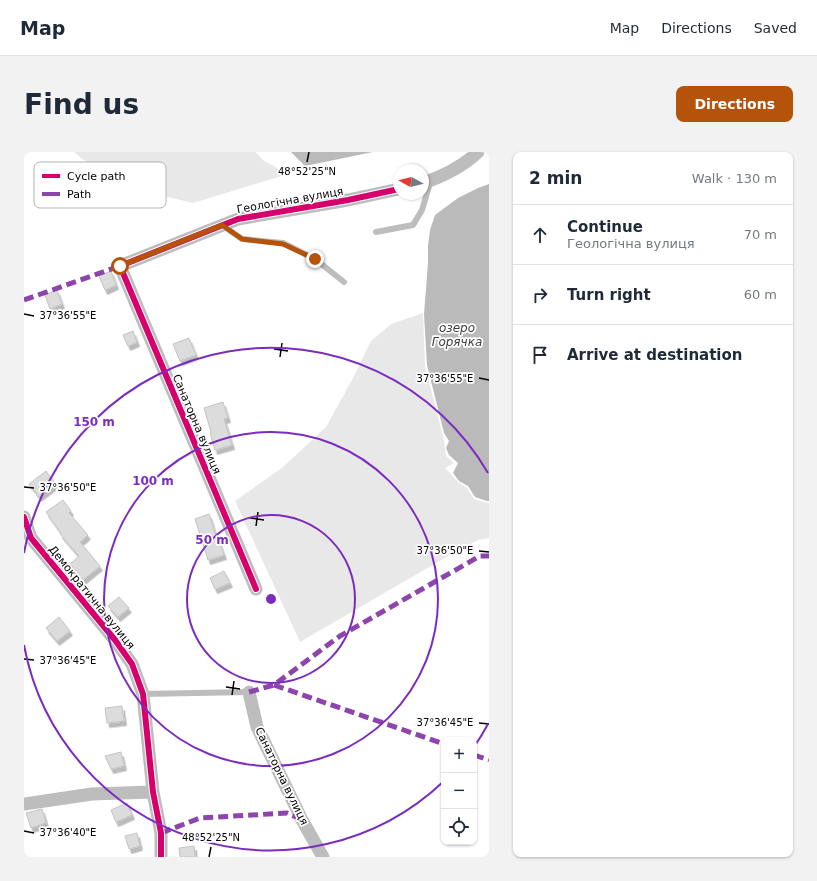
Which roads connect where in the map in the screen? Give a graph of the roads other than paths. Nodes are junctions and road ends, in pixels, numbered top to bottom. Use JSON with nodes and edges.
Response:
{"nodes":[{"id":1,"x":478,"y":152,"type":"edge"},
{"id":2,"x":429,"y":180,"type":"edge"},
{"id":3,"x":393,"y":191,"type":"edge"},
{"id":4,"x":424,"y":200,"type":"edge"},
{"id":5,"x":222,"y":225,"type":"junction"},
{"id":6,"x":376,"y":232,"type":"dead end"},
{"id":7,"x":120,"y":266,"type":"joint"},
{"id":8,"x":344,"y":282,"type":"dead end"},
{"id":9,"x":24,"y":517,"type":"edge"},
{"id":10,"x":28,"y":540,"type":"edge"},
{"id":11,"x":256,"y":589,"type":"dead end"},
{"id":12,"x":249,"y":692,"type":"joint"},
{"id":13,"x":143,"y":694,"type":"junction"},
{"id":14,"x":153,"y":792,"type":"junction"},
{"id":15,"x":24,"y":804,"type":"edge"},
{"id":16,"x":161,"y":857,"type":"edge"},
{"id":17,"x":323,"y":857,"type":"edge"}],
"edges":[{"from":1,"to":2,"type":"street"},
{"from":3,"to":5,"type":"street","name":"Геологічна вулиця"},
{"from":4,"to":6,"type":"lane"},
{"from":5,"to":7,"type":"street","name":"Геологічна вулиця"},
{"from":5,"to":8,"type":"lane"},
{"from":7,"to":11,"type":"street","name":"Санаторна вулиця"},
{"from":9,"to":10,"type":"street","name":"Демократична вулиця"},
{"from":10,"to":13,"type":"street","name":"Демократична вулиця"},
{"from":12,"to":13,"type":"lane"},
{"from":12,"to":17,"type":"street","name":"Санаторна вулиця"},
{"from":13,"to":14,"type":"street","name":"Демократична вулиця"},
{"from":14,"to":15,"type":"street"},
{"from":14,"to":16,"type":"street","name":"Демократична вулиця"}]}
